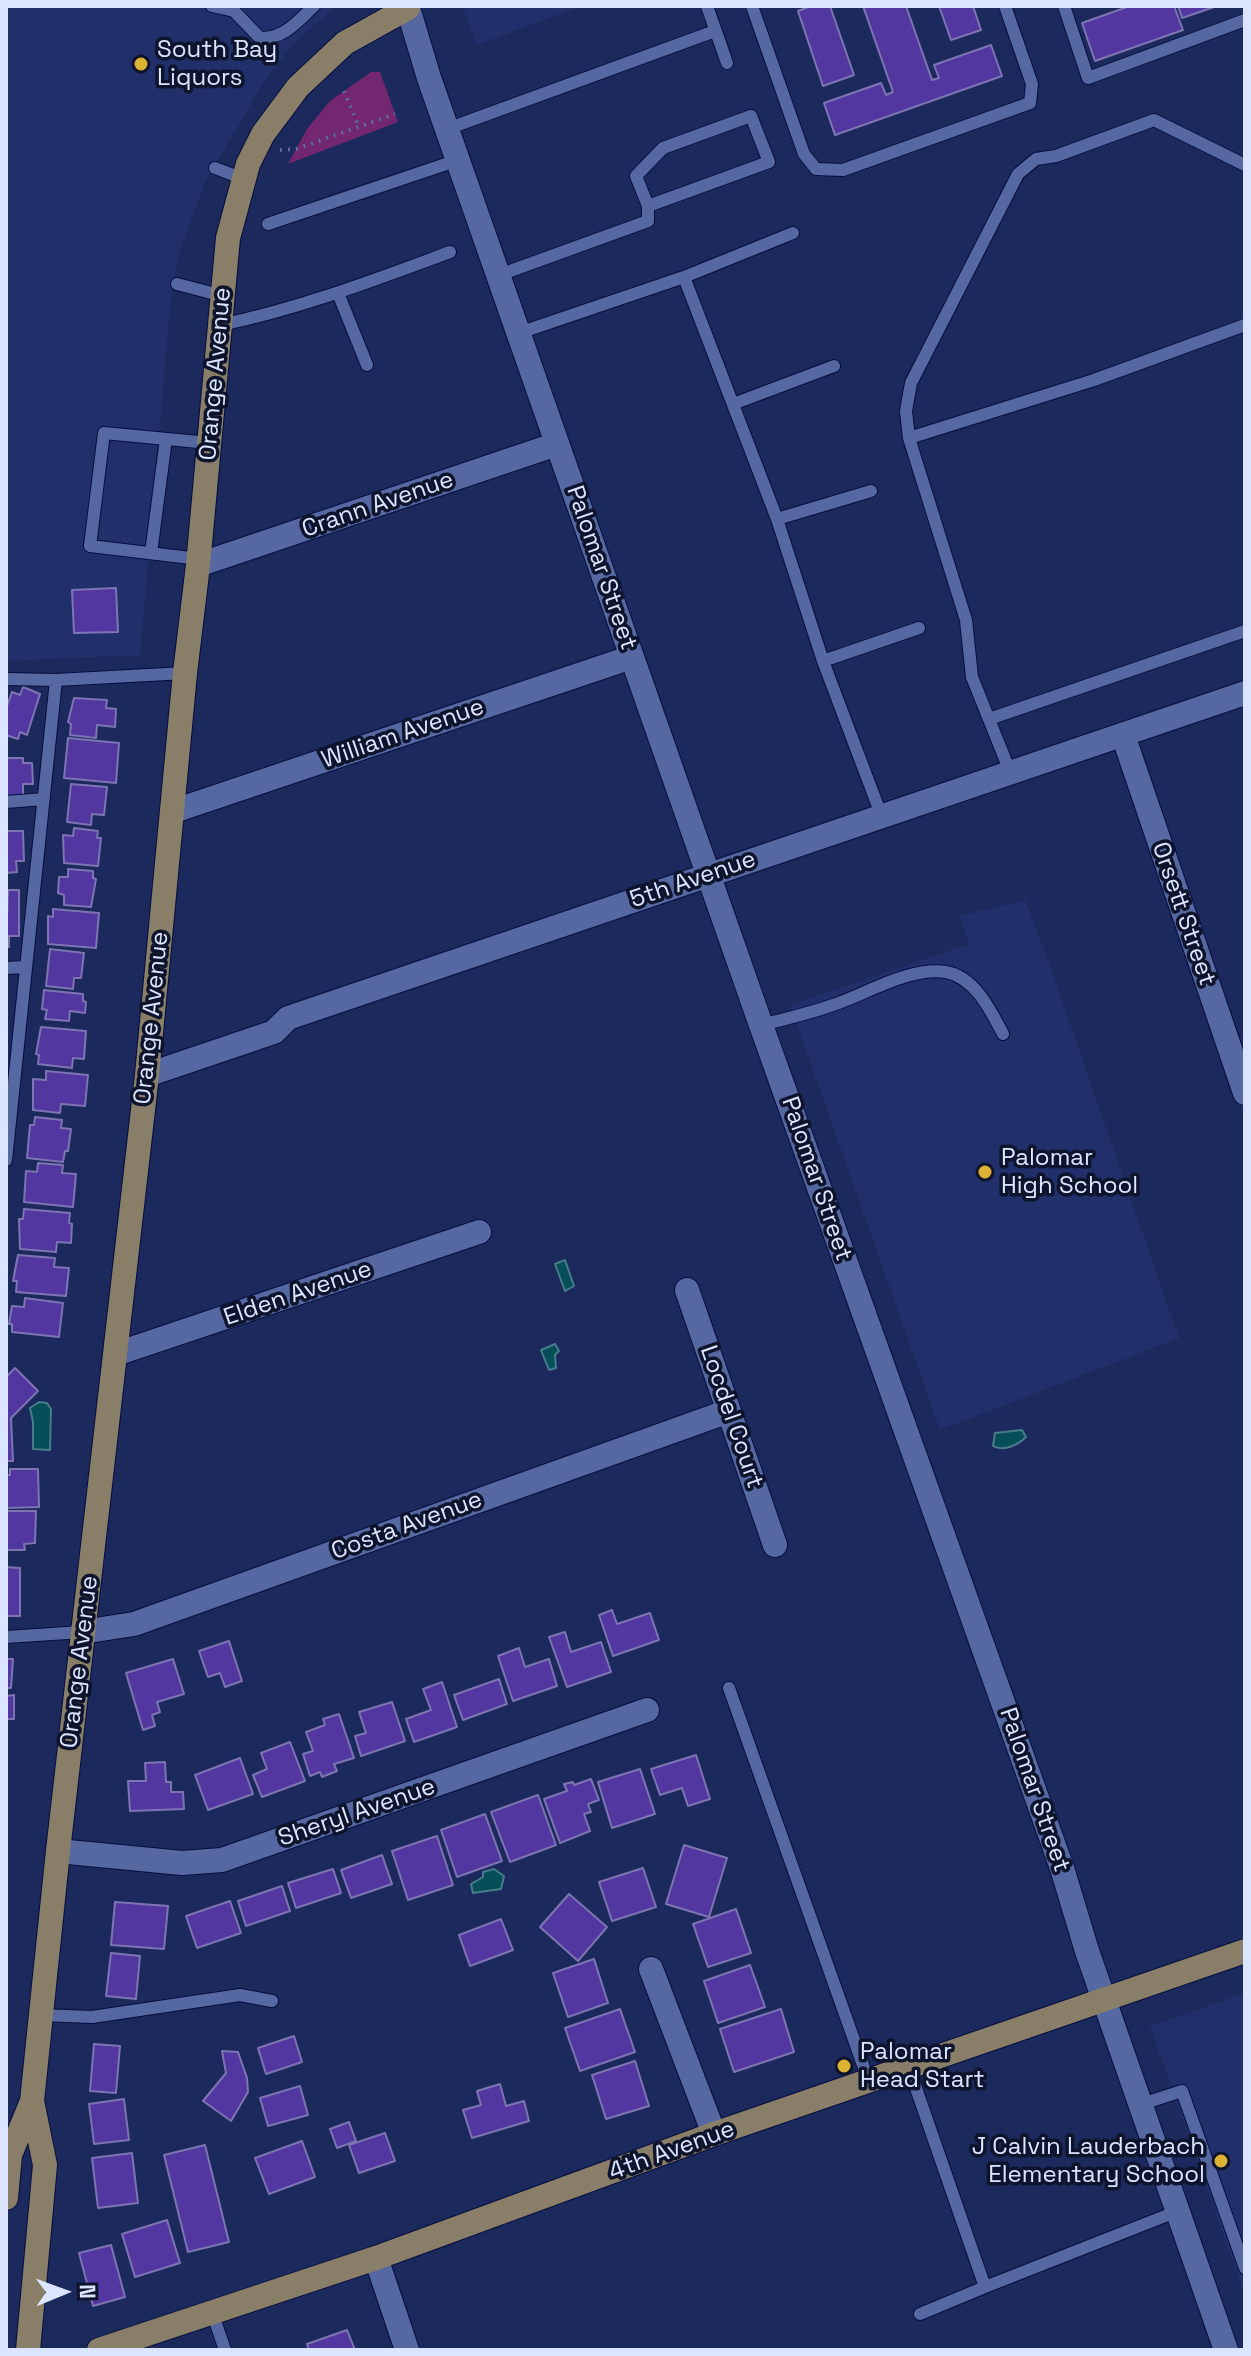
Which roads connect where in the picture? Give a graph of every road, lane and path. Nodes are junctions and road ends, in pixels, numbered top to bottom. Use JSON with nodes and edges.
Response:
{"nodes":[{"id":1,"x":212,"y":6,"type":"edge"},
{"id":2,"x":314,"y":6,"type":"edge"},
{"id":3,"x":707,"y":6,"type":"edge"},
{"id":4,"x":752,"y":6,"type":"edge"},
{"id":5,"x":1005,"y":6,"type":"edge"},
{"id":6,"x":1064,"y":6,"type":"edge"},
{"id":7,"x":407,"y":7,"type":"edge"},
{"id":8,"x":1245,"y":20,"type":"edge"},
{"id":9,"x":715,"y":31,"type":"junction"},
{"id":10,"x":727,"y":63,"type":"dead end"},
{"id":11,"x":344,"y":91,"type":"dead end"},
{"id":12,"x":395,"y":114,"type":"dead end"},
{"id":13,"x":359,"y":127,"type":"junction"},
{"id":14,"x":447,"y":129,"type":"junction"},
{"id":15,"x":254,"y":152,"type":"junction"},
{"id":16,"x":458,"y":160,"type":"junction"},
{"id":17,"x":1245,"y":165,"type":"edge"},
{"id":18,"x":215,"y":168,"type":"dead end"},
{"id":19,"x":244,"y":179,"type":"junction"},
{"id":20,"x":648,"y":206,"type":"junction"},
{"id":21,"x":268,"y":224,"type":"dead end"},
{"id":22,"x":793,"y":233,"type":"dead end"},
{"id":23,"x":450,"y":252,"type":"dead end"},
{"id":24,"x":499,"y":275,"type":"junction"},
{"id":25,"x":684,"y":277,"type":"junction"},
{"id":26,"x":177,"y":284,"type":"dead end"},
{"id":27,"x":338,"y":293,"type":"junction"},
{"id":28,"x":223,"y":296,"type":"junction"},
{"id":29,"x":220,"y":325,"type":"junction"},
{"id":30,"x":1245,"y":325,"type":"edge"},
{"id":31,"x":519,"y":333,"type":"junction"},
{"id":32,"x":367,"y":365,"type":"dead end"},
{"id":33,"x":834,"y":366,"type":"dead end"},
{"id":34,"x":733,"y":404,"type":"junction"},
{"id":35,"x":909,"y":438,"type":"junction"},
{"id":36,"x":166,"y":439,"type":"junction"},
{"id":37,"x":209,"y":443,"type":"junction"},
{"id":38,"x":557,"y":444,"type":"junction"},
{"id":39,"x":871,"y":491,"type":"dead end"},
{"id":40,"x":777,"y":519,"type":"junction"},
{"id":41,"x":151,"y":553,"type":"junction"},
{"id":42,"x":199,"y":562,"type":"junction"},
{"id":43,"x":919,"y":628,"type":"dead end"},
{"id":44,"x":1245,"y":631,"type":"edge"},
{"id":45,"x":632,"y":657,"type":"junction"},
{"id":46,"x":823,"y":661,"type":"junction"},
{"id":47,"x":185,"y":673,"type":"junction"},
{"id":48,"x":6,"y":679,"type":"edge"},
{"id":49,"x":56,"y":680,"type":"junction"},
{"id":50,"x":1245,"y":693,"type":"edge"},
{"id":51,"x":989,"y":719,"type":"junction"},
{"id":52,"x":1123,"y":735,"type":"junction"},
{"id":53,"x":1011,"y":774,"type":"junction"},
{"id":54,"x":44,"y":799,"type":"junction"},
{"id":55,"x":6,"y":802,"type":"edge"},
{"id":56,"x":174,"y":811,"type":"junction"},
{"id":57,"x":882,"y":817,"type":"junction"},
{"id":58,"x":708,"y":874,"type":"junction"},
{"id":59,"x":25,"y":967,"type":"junction"},
{"id":60,"x":6,"y":968,"type":"edge"},
{"id":61,"x":761,"y":1025,"type":"junction"},
{"id":62,"x":1003,"y":1034,"type":"dead end"},
{"id":63,"x":147,"y":1075,"type":"junction"},
{"id":64,"x":1245,"y":1093,"type":"edge"},
{"id":65,"x":9,"y":1109,"type":"edge"},
{"id":66,"x":6,"y":1160,"type":"edge"},
{"id":67,"x":479,"y":1232,"type":"dead end"},
{"id":68,"x":687,"y":1290,"type":"dead end"},
{"id":69,"x":116,"y":1354,"type":"junction"},
{"id":70,"x":729,"y":1411,"type":"junction"},
{"id":71,"x":775,"y":1545,"type":"dead end"},
{"id":72,"x":82,"y":1632,"type":"junction"},
{"id":73,"x":6,"y":1637,"type":"edge"},
{"id":74,"x":729,"y":1688,"type":"dead end"},
{"id":75,"x":647,"y":1710,"type":"dead end"},
{"id":76,"x":58,"y":1851,"type":"junction"},
{"id":77,"x":1245,"y":1951,"type":"edge"},
{"id":78,"x":651,"y":1969,"type":"dead end"},
{"id":79,"x":1106,"y":1999,"type":"junction"},
{"id":80,"x":272,"y":2001,"type":"dead end"},
{"id":81,"x":41,"y":2015,"type":"junction"},
{"id":82,"x":909,"y":2068,"type":"junction"},
{"id":83,"x":869,"y":2082,"type":"junction"},
{"id":84,"x":32,"y":2101,"type":"junction"},
{"id":85,"x":1142,"y":2104,"type":"junction"},
{"id":86,"x":714,"y":2134,"type":"junction"},
{"id":87,"x":6,"y":2198,"type":"edge"},
{"id":88,"x":1178,"y":2211,"type":"junction"},
{"id":89,"x":376,"y":2258,"type":"junction"},
{"id":90,"x":1245,"y":2268,"type":"edge"},
{"id":91,"x":985,"y":2287,"type":"junction"},
{"id":92,"x":212,"y":2312,"type":"junction"},
{"id":93,"x":920,"y":2314,"type":"dead end"},
{"id":94,"x":28,"y":2350,"type":"edge"},
{"id":95,"x":99,"y":2350,"type":"edge"},
{"id":96,"x":225,"y":2350,"type":"edge"},
{"id":97,"x":407,"y":2350,"type":"edge"},
{"id":98,"x":1226,"y":2350,"type":"edge"}],
"edges":[{"from":1,"to":2,"type":"lane"},
{"from":3,"to":9,"type":"lane"},
{"from":4,"to":5,"type":"lane"},
{"from":6,"to":8,"type":"lane"},
{"from":7,"to":14,"type":"street","name":"Palomar Street"},
{"from":7,"to":15,"type":"main road","name":"Orange Avenue"},
{"from":9,"to":10,"type":"lane"},
{"from":9,"to":14,"type":"lane"},
{"from":11,"to":13,"type":"path"},
{"from":12,"to":13,"type":"path"},
{"from":13,"to":15,"type":"path"},
{"from":14,"to":16,"type":"street","name":"Palomar Street"},
{"from":15,"to":19,"type":"main road","name":"Orange Avenue"},
{"from":16,"to":21,"type":"lane"},
{"from":16,"to":24,"type":"street","name":"Palomar Street"},
{"from":17,"to":35,"type":"lane"},
{"from":18,"to":19,"type":"lane"},
{"from":19,"to":28,"type":"main road","name":"Orange Avenue"},
{"from":20,"to":20,"type":"lane"},
{"from":20,"to":24,"type":"lane"},
{"from":22,"to":25,"type":"lane"},
{"from":23,"to":27,"type":"lane"},
{"from":24,"to":31,"type":"street","name":"Palomar Street"},
{"from":25,"to":31,"type":"lane"},
{"from":25,"to":34,"type":"lane"},
{"from":26,"to":28,"type":"lane"},
{"from":27,"to":29,"type":"lane"},
{"from":27,"to":32,"type":"lane"},
{"from":28,"to":29,"type":"main road","name":"Orange Avenue"},
{"from":29,"to":37,"type":"main road","name":"Orange Avenue"},
{"from":30,"to":35,"type":"lane"},
{"from":31,"to":38,"type":"street","name":"Palomar Street"},
{"from":33,"to":34,"type":"lane"},
{"from":34,"to":40,"type":"lane"},
{"from":35,"to":51,"type":"lane"},
{"from":36,"to":37,"type":"lane"},
{"from":36,"to":41,"type":"lane"},
{"from":36,"to":41,"type":"lane"},
{"from":37,"to":42,"type":"main road","name":"Orange Avenue"},
{"from":38,"to":42,"type":"street","name":"Crann Avenue"},
{"from":38,"to":45,"type":"street","name":"Palomar Street"},
{"from":39,"to":40,"type":"lane"},
{"from":40,"to":46,"type":"lane"},
{"from":41,"to":42,"type":"lane"},
{"from":42,"to":47,"type":"main road","name":"Orange Avenue"},
{"from":43,"to":46,"type":"lane"},
{"from":44,"to":51,"type":"lane"},
{"from":45,"to":56,"type":"street","name":"William Avenue"},
{"from":45,"to":58,"type":"street","name":"Palomar Street"},
{"from":46,"to":57,"type":"lane"},
{"from":47,"to":49,"type":"lane"},
{"from":47,"to":56,"type":"main road","name":"Orange Avenue"},
{"from":48,"to":49,"type":"lane"},
{"from":49,"to":54,"type":"lane"},
{"from":50,"to":52,"type":"street","name":"5th Avenue"},
{"from":51,"to":53,"type":"lane"},
{"from":52,"to":53,"type":"street","name":"5th Avenue"},
{"from":52,"to":64,"type":"street","name":"Orsett Street"},
{"from":53,"to":57,"type":"street","name":"5th Avenue"},
{"from":54,"to":55,"type":"lane"},
{"from":54,"to":59,"type":"lane"},
{"from":56,"to":63,"type":"main road","name":"Orange Avenue"},
{"from":57,"to":58,"type":"street","name":"5th Avenue"},
{"from":58,"to":61,"type":"street","name":"Palomar Street"},
{"from":58,"to":63,"type":"street","name":"5th Avenue"},
{"from":59,"to":60,"type":"lane"},
{"from":59,"to":65,"type":"lane"},
{"from":61,"to":62,"type":"lane"},
{"from":61,"to":79,"type":"street","name":"Palomar Street"},
{"from":63,"to":69,"type":"main road","name":"Orange Avenue"},
{"from":65,"to":66,"type":"lane"},
{"from":67,"to":69,"type":"street","name":"Elden Avenue"},
{"from":68,"to":70,"type":"street","name":"Locdel Court"},
{"from":69,"to":72,"type":"main road","name":"Orange Avenue"},
{"from":70,"to":71,"type":"street","name":"Locdel Court"},
{"from":70,"to":72,"type":"street","name":"Costa Avenue"},
{"from":72,"to":73,"type":"lane"},
{"from":72,"to":76,"type":"main road","name":"Orange Avenue"},
{"from":74,"to":83,"type":"lane"},
{"from":75,"to":76,"type":"street","name":"Sheryl Avenue"},
{"from":76,"to":81,"type":"main road","name":"Orange Avenue"},
{"from":77,"to":79,"type":"main road","name":"4th Avenue"},
{"from":78,"to":86,"type":"street"},
{"from":79,"to":82,"type":"main road","name":"4th Avenue"},
{"from":79,"to":85,"type":"street","name":"Palomar Street"},
{"from":80,"to":81,"type":"lane"},
{"from":81,"to":84,"type":"main road","name":"Orange Avenue"},
{"from":82,"to":83,"type":"main road","name":"4th Avenue"},
{"from":82,"to":91,"type":"lane"},
{"from":83,"to":86,"type":"main road","name":"4th Avenue"},
{"from":84,"to":87,"type":"main road","name":"Orange Avenue"},
{"from":84,"to":94,"type":"main road","name":"Orange Avenue"},
{"from":85,"to":88,"type":"street","name":"Palomar Street"},
{"from":85,"to":90,"type":"lane"},
{"from":86,"to":89,"type":"main road","name":"4th Avenue"},
{"from":88,"to":91,"type":"lane"},
{"from":88,"to":98,"type":"street","name":"Palomar Street"},
{"from":89,"to":92,"type":"main road","name":"4th Avenue"},
{"from":89,"to":97,"type":"street"},
{"from":91,"to":93,"type":"lane"},
{"from":92,"to":95,"type":"main road","name":"4th Avenue"},
{"from":92,"to":96,"type":"lane"}]}
